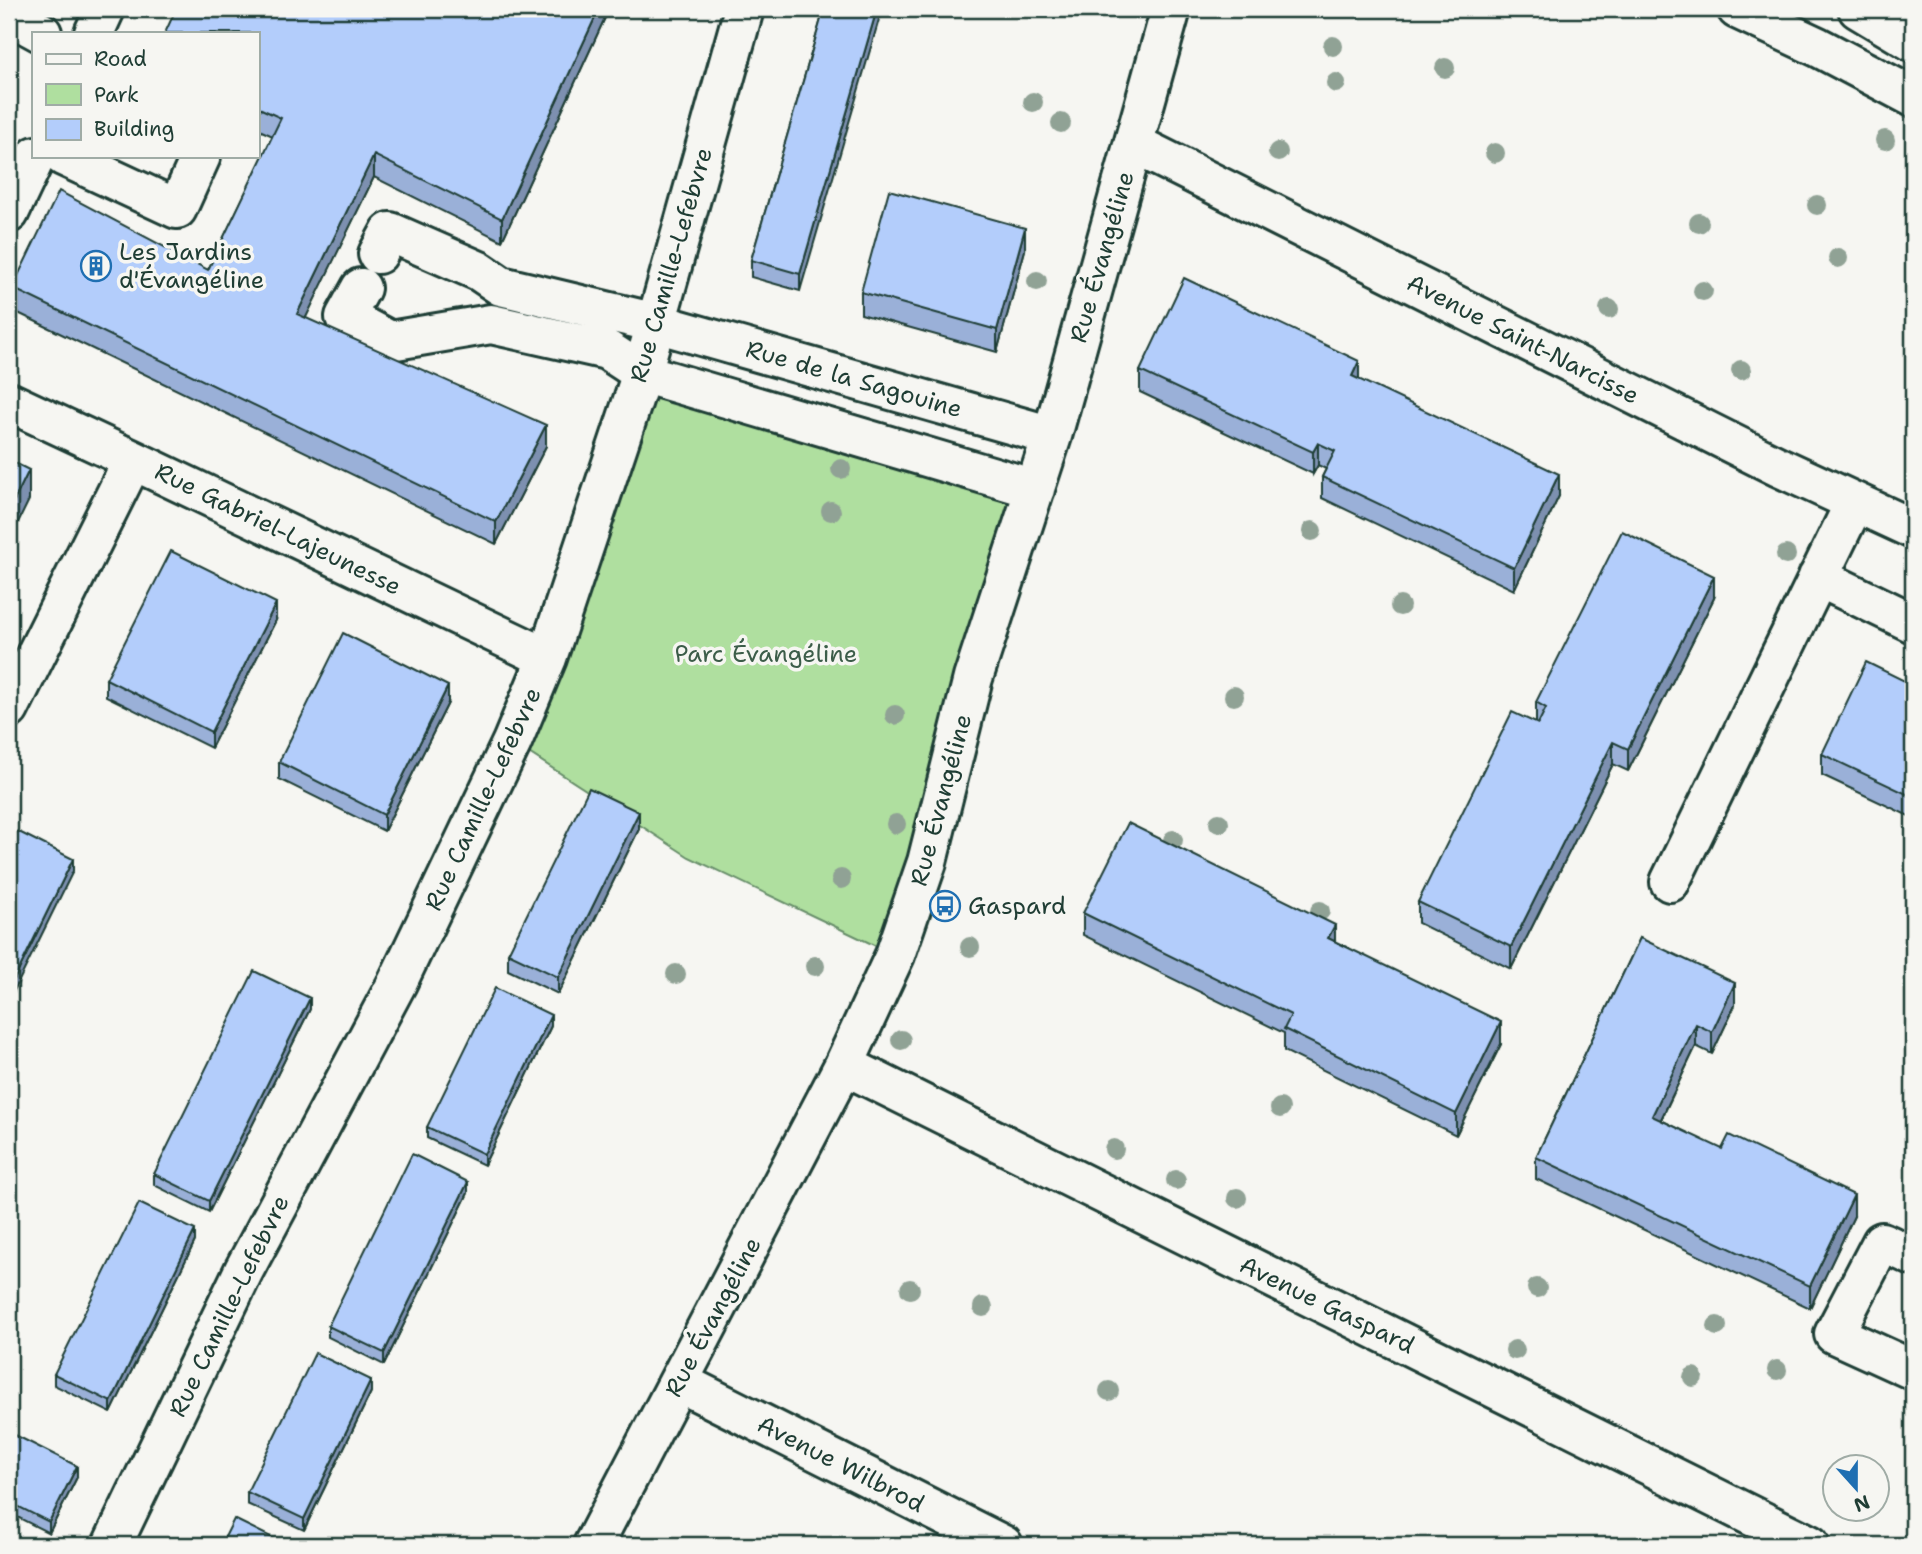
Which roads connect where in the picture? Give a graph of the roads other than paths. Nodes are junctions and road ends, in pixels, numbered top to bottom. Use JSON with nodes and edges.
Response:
{"nodes":[{"id":1,"x":105,"y":9,"type":"edge"},
{"id":2,"x":744,"y":9,"type":"edge"},
{"id":3,"x":1171,"y":9,"type":"edge"},
{"id":4,"x":1737,"y":9,"type":"edge"},
{"id":5,"x":1858,"y":9,"type":"edge"},
{"id":6,"x":9,"y":15,"type":"edge"},
{"id":7,"x":40,"y":32,"type":"edge"},
{"id":8,"x":94,"y":32,"type":"edge"},
{"id":9,"x":1913,"y":42,"type":"edge"},
{"id":10,"x":1913,"y":53,"type":"edge"},
{"id":11,"x":1904,"y":92,"type":"edge"},
{"id":12,"x":1134,"y":144,"type":"junction"},
{"id":13,"x":35,"y":158,"type":"edge"},
{"id":14,"x":67,"y":158,"type":"edge"},
{"id":15,"x":200,"y":158,"type":"edge"},
{"id":16,"x":9,"y":213,"type":"edge"},
{"id":17,"x":378,"y":254,"type":"dead end"},
{"id":18,"x":501,"y":286,"type":"junction"},
{"id":19,"x":361,"y":288,"type":"dead end"},
{"id":20,"x":656,"y":323,"type":"junction"},
{"id":21,"x":491,"y":324,"type":"junction"},
{"id":22,"x":642,"y":373,"type":"junction"},
{"id":23,"x":9,"y":402,"type":"edge"},
{"id":24,"x":1052,"y":436,"type":"junction"},
{"id":25,"x":133,"y":460,"type":"junction"},
{"id":26,"x":1035,"y":489,"type":"junction"},
{"id":27,"x":1855,"y":502,"type":"junction"},
{"id":28,"x":1913,"y":529,"type":"edge"},
{"id":29,"x":1818,"y":577,"type":"junction"},
{"id":30,"x":1913,"y":622,"type":"edge"},
{"id":31,"x":547,"y":658,"type":"junction"},
{"id":32,"x":9,"y":709,"type":"edge"},
{"id":33,"x":1670,"y":882,"type":"dead end"},
{"id":34,"x":844,"y":1065,"type":"junction"},
{"id":35,"x":1913,"y":1256,"type":"edge"},
{"id":36,"x":1913,"y":1370,"type":"edge"},
{"id":37,"x":679,"y":1382,"type":"junction"},
{"id":38,"x":112,"y":1545,"type":"edge"},
{"id":39,"x":593,"y":1545,"type":"edge"},
{"id":40,"x":1003,"y":1545,"type":"edge"},
{"id":41,"x":1810,"y":1545,"type":"edge"}],
"edges":[{"from":1,"to":8,"type":"street"},
{"from":2,"to":20,"type":"street","name":"Rue Camille-Lefebvre"},
{"from":3,"to":12,"type":"street","name":"Rue Évangéline"},
{"from":4,"to":11,"type":"street"},
{"from":5,"to":9,"type":"street"},
{"from":6,"to":7,"type":"street"},
{"from":10,"to":11,"type":"street"},
{"from":12,"to":24,"type":"street","name":"Rue Évangéline"},
{"from":12,"to":27,"type":"street","name":"Avenue Saint-Narcisse"},
{"from":13,"to":16,"type":"street"},
{"from":14,"to":15,"type":"street"},
{"from":17,"to":18,"type":"street","name":"Rue de la Sagouine"},
{"from":18,"to":20,"type":"street","name":"Rue de la Sagouine"},
{"from":18,"to":21,"type":"street"},
{"from":19,"to":21,"type":"street"},
{"from":20,"to":22,"type":"street","name":"Rue Camille-Lefebvre"},
{"from":20,"to":24,"type":"street","name":"Rue de la Sagouine"},
{"from":21,"to":22,"type":"street"},
{"from":22,"to":26,"type":"street"},
{"from":22,"to":31,"type":"street","name":"Rue Camille-Lefebvre"},
{"from":23,"to":25,"type":"street","name":"Rue Gabriel-Lajeunesse"},
{"from":24,"to":26,"type":"street","name":"Rue Évangéline"},
{"from":25,"to":31,"type":"street","name":"Rue Gabriel-Lajeunesse"},
{"from":25,"to":32,"type":"street"},
{"from":26,"to":34,"type":"street","name":"Rue Évangéline"},
{"from":27,"to":28,"type":"street","name":"Avenue Saint-Narcisse"},
{"from":27,"to":29,"type":"street"},
{"from":29,"to":30,"type":"street"},
{"from":29,"to":33,"type":"street"},
{"from":31,"to":38,"type":"street","name":"Rue Camille-Lefebvre"},
{"from":34,"to":37,"type":"street","name":"Rue Évangéline"},
{"from":34,"to":41,"type":"street","name":"Avenue Gaspard"},
{"from":35,"to":36,"type":"street"},
{"from":37,"to":39,"type":"street","name":"Rue Évangéline"},
{"from":37,"to":40,"type":"street","name":"Avenue Wilbrod"}]}
